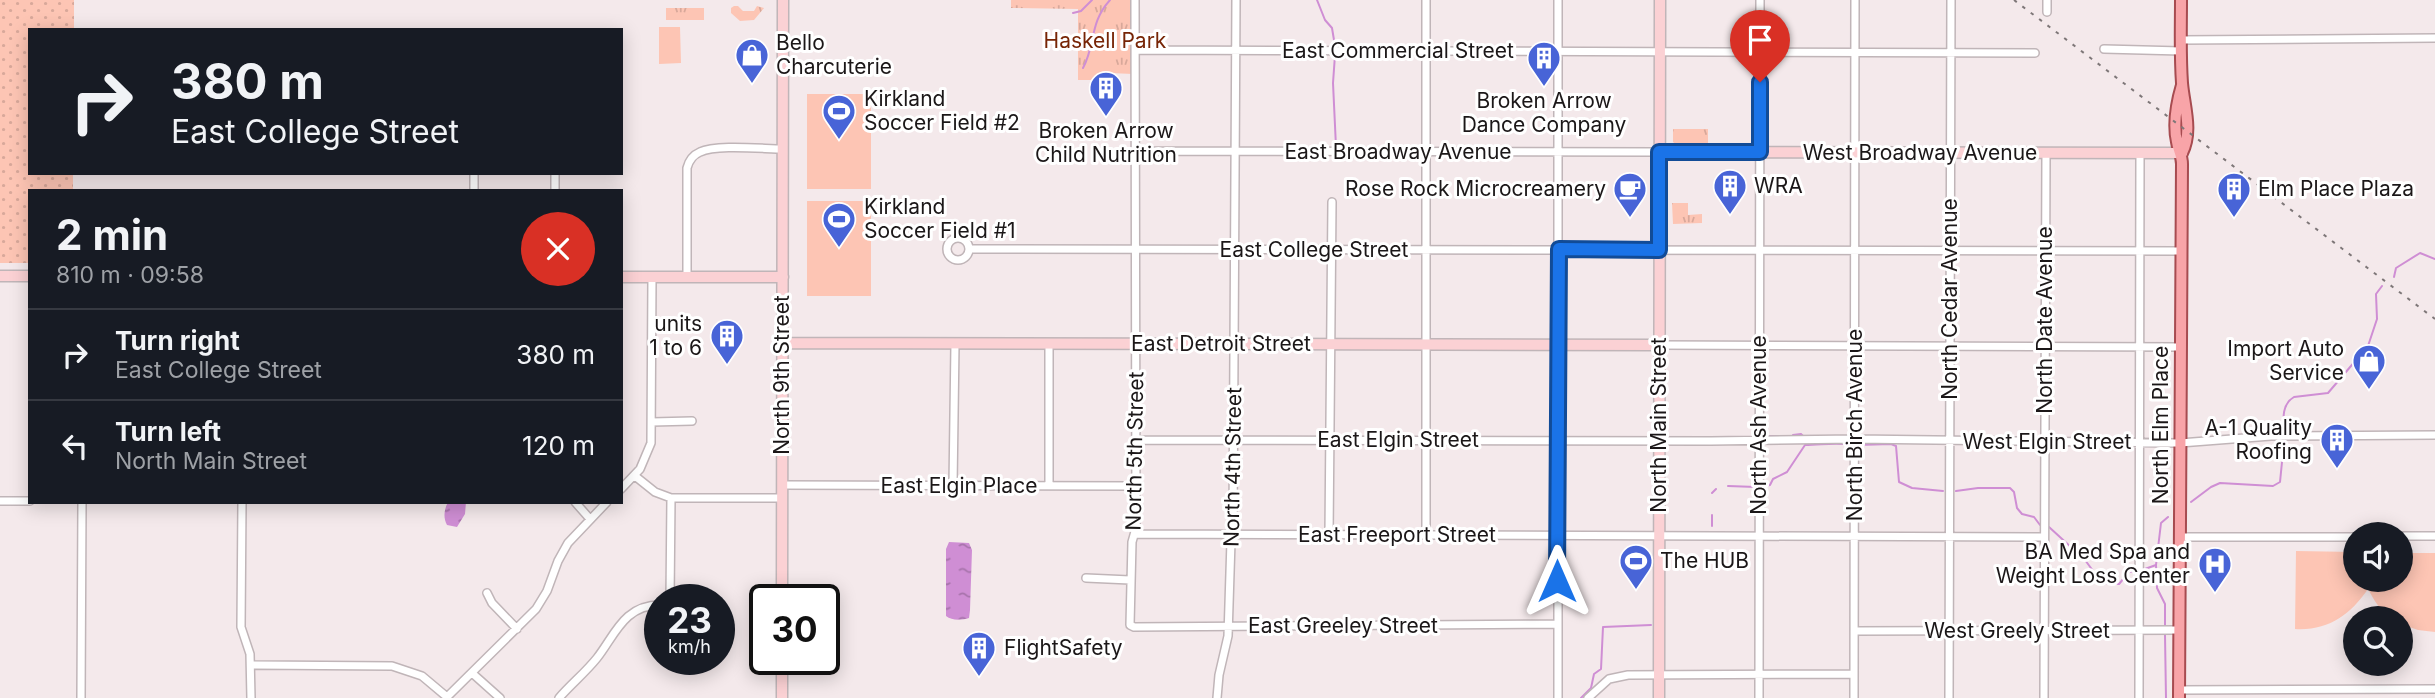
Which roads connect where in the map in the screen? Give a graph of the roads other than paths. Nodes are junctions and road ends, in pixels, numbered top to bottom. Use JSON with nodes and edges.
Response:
{"nodes":[{"id":1,"x":783,"y":0,"type":"edge"},
{"id":2,"x":1135,"y":0,"type":"edge"},
{"id":3,"x":1236,"y":0,"type":"edge"},
{"id":4,"x":1426,"y":0,"type":"edge"},
{"id":5,"x":1558,"y":0,"type":"edge"},
{"id":6,"x":1660,"y":0,"type":"edge"},
{"id":7,"x":1760,"y":0,"type":"edge"},
{"id":8,"x":1855,"y":0,"type":"edge"},
{"id":9,"x":1951,"y":0,"type":"edge"},
{"id":10,"x":2047,"y":0,"type":"edge"},
{"id":11,"x":2181,"y":0,"type":"edge"},
{"id":12,"x":2047,"y":12,"type":"dead end"},
{"id":13,"x":2435,"y":38,"type":"edge"},
{"id":14,"x":2181,"y":45,"type":"junction"},
{"id":15,"x":2104,"y":49,"type":"dead end"},
{"id":16,"x":1136,"y":50,"type":"junction"},
{"id":17,"x":1236,"y":51,"type":"junction"},
{"id":18,"x":1426,"y":51,"type":"junction"},
{"id":19,"x":1559,"y":52,"type":"junction"},
{"id":20,"x":1660,"y":52,"type":"junction"},
{"id":21,"x":1760,"y":52,"type":"junction"},
{"id":22,"x":1855,"y":52,"type":"junction"},
{"id":23,"x":1951,"y":53,"type":"junction"},
{"id":24,"x":2035,"y":53,"type":"dead end"},
{"id":25,"x":783,"y":149,"type":"junction"},
{"id":26,"x":1137,"y":151,"type":"junction"},
{"id":27,"x":1236,"y":151,"type":"junction"},
{"id":28,"x":1426,"y":152,"type":"junction"},
{"id":29,"x":1559,"y":152,"type":"junction"},
{"id":30,"x":1659,"y":152,"type":"junction"},
{"id":31,"x":1760,"y":152,"type":"junction"},
{"id":32,"x":1855,"y":153,"type":"junction"},
{"id":33,"x":1950,"y":153,"type":"junction"},
{"id":34,"x":2046,"y":153,"type":"junction"},
{"id":35,"x":2140,"y":153,"type":"junction"},
{"id":36,"x":2182,"y":153,"type":"junction"},
{"id":37,"x":1332,"y":202,"type":"dead end"},
{"id":38,"x":969,"y":249,"type":"dead end"},
{"id":39,"x":1138,"y":249,"type":"junction"},
{"id":40,"x":1331,"y":249,"type":"junction"},
{"id":41,"x":1559,"y":249,"type":"junction"},
{"id":42,"x":1236,"y":250,"type":"junction"},
{"id":43,"x":1425,"y":250,"type":"junction"},
{"id":44,"x":1659,"y":250,"type":"junction"},
{"id":45,"x":1855,"y":250,"type":"junction"},
{"id":46,"x":1759,"y":251,"type":"junction"},
{"id":47,"x":1950,"y":251,"type":"junction"},
{"id":48,"x":2046,"y":251,"type":"junction"},
{"id":49,"x":2141,"y":251,"type":"junction"},
{"id":50,"x":2181,"y":251,"type":"junction"},
{"id":51,"x":0,"y":276,"type":"edge"},
{"id":52,"x":28,"y":276,"type":"edge"},
{"id":53,"x":623,"y":277,"type":"edge"},
{"id":54,"x":652,"y":277,"type":"junction"},
{"id":55,"x":687,"y":277,"type":"junction"},
{"id":56,"x":783,"y":277,"type":"junction"},
{"id":57,"x":783,"y":343,"type":"junction"},
{"id":58,"x":1049,"y":343,"type":"junction"},
{"id":59,"x":955,"y":344,"type":"junction"},
{"id":60,"x":1137,"y":344,"type":"junction"},
{"id":61,"x":1235,"y":344,"type":"junction"},
{"id":62,"x":1331,"y":344,"type":"junction"},
{"id":63,"x":1425,"y":344,"type":"junction"},
{"id":64,"x":1558,"y":345,"type":"junction"},
{"id":65,"x":1659,"y":345,"type":"junction"},
{"id":66,"x":1760,"y":346,"type":"junction"},
{"id":67,"x":1855,"y":346,"type":"junction"},
{"id":68,"x":1950,"y":346,"type":"junction"},
{"id":69,"x":2046,"y":346,"type":"junction"},
{"id":70,"x":2141,"y":346,"type":"junction"},
{"id":71,"x":2180,"y":347,"type":"junction"},
{"id":72,"x":692,"y":421,"type":"dead end"},
{"id":73,"x":652,"y":422,"type":"junction"},
{"id":74,"x":2435,"y":435,"type":"edge"},
{"id":75,"x":1136,"y":440,"type":"junction"},
{"id":76,"x":1234,"y":440,"type":"junction"},
{"id":77,"x":1330,"y":440,"type":"junction"},
{"id":78,"x":1426,"y":440,"type":"junction"},
{"id":79,"x":1558,"y":440,"type":"junction"},
{"id":80,"x":1659,"y":440,"type":"junction"},
{"id":81,"x":1759,"y":441,"type":"junction"},
{"id":82,"x":1950,"y":442,"type":"junction"},
{"id":83,"x":2045,"y":442,"type":"junction"},
{"id":84,"x":2140,"y":442,"type":"junction"},
{"id":85,"x":2180,"y":443,"type":"junction"},
{"id":86,"x":1855,"y":444,"type":"junction"},
{"id":87,"x":635,"y":476,"type":"junction"},
{"id":88,"x":782,"y":485,"type":"junction"},
{"id":89,"x":953,"y":486,"type":"junction"},
{"id":90,"x":1048,"y":486,"type":"junction"},
{"id":91,"x":1136,"y":486,"type":"junction"},
{"id":92,"x":623,"y":487,"type":"edge"},
{"id":93,"x":671,"y":498,"type":"junction"},
{"id":94,"x":782,"y":498,"type":"junction"},
{"id":95,"x":0,"y":501,"type":"edge"},
{"id":96,"x":28,"y":501,"type":"edge"},
{"id":97,"x":82,"y":504,"type":"edge"},
{"id":98,"x":242,"y":504,"type":"edge"},
{"id":99,"x":577,"y":504,"type":"edge"},
{"id":100,"x":605,"y":504,"type":"edge"},
{"id":101,"x":590,"y":519,"type":"junction"},
{"id":102,"x":1135,"y":534,"type":"junction"},
{"id":103,"x":1232,"y":535,"type":"junction"},
{"id":104,"x":1329,"y":535,"type":"junction"},
{"id":105,"x":1426,"y":535,"type":"junction"},
{"id":106,"x":1557,"y":535,"type":"junction"},
{"id":107,"x":1855,"y":535,"type":"junction"},
{"id":108,"x":1659,"y":536,"type":"junction"},
{"id":109,"x":1759,"y":536,"type":"junction"},
{"id":110,"x":1950,"y":536,"type":"junction"},
{"id":111,"x":2413,"y":536,"type":"edge"},
{"id":112,"x":2435,"y":536,"type":"edge"},
{"id":113,"x":2044,"y":537,"type":"junction"},
{"id":114,"x":2180,"y":537,"type":"junction"},
{"id":115,"x":2343,"y":537,"type":"edge"},
{"id":116,"x":1086,"y":579,"type":"dead end"},
{"id":117,"x":1130,"y":580,"type":"junction"},
{"id":118,"x":670,"y":584,"type":"edge"},
{"id":119,"x":782,"y":584,"type":"edge"},
{"id":120,"x":487,"y":593,"type":"dead end"},
{"id":121,"x":644,"y":608,"type":"edge"},
{"id":122,"x":1557,"y":624,"type":"junction"},
{"id":123,"x":1130,"y":625,"type":"joint"},
{"id":124,"x":1229,"y":627,"type":"junction"},
{"id":125,"x":517,"y":629,"type":"junction"},
{"id":126,"x":2138,"y":630,"type":"junction"},
{"id":127,"x":2179,"y":630,"type":"junction"},
{"id":128,"x":1854,"y":631,"type":"junction"},
{"id":129,"x":1950,"y":631,"type":"junction"},
{"id":130,"x":2044,"y":631,"type":"junction"},
{"id":131,"x":251,"y":665,"type":"junction"},
{"id":132,"x":472,"y":673,"type":"junction"},
{"id":133,"x":1854,"y":674,"type":"junction"},
{"id":134,"x":782,"y":675,"type":"edge"},
{"id":135,"x":1659,"y":675,"type":"junction"},
{"id":136,"x":1759,"y":675,"type":"junction"},
{"id":137,"x":2435,"y":689,"type":"edge"},
{"id":138,"x":2179,"y":694,"type":"edge"},
{"id":139,"x":81,"y":698,"type":"edge"},
{"id":140,"x":250,"y":698,"type":"edge"},
{"id":141,"x":447,"y":698,"type":"edge"},
{"id":142,"x":500,"y":698,"type":"edge"},
{"id":143,"x":559,"y":698,"type":"edge"},
{"id":144,"x":782,"y":698,"type":"edge"},
{"id":145,"x":1217,"y":698,"type":"edge"},
{"id":146,"x":1558,"y":698,"type":"edge"},
{"id":147,"x":1588,"y":698,"type":"edge"},
{"id":148,"x":1659,"y":698,"type":"edge"},
{"id":149,"x":1759,"y":698,"type":"edge"},
{"id":150,"x":1854,"y":698,"type":"edge"},
{"id":151,"x":1949,"y":698,"type":"edge"},
{"id":152,"x":2044,"y":698,"type":"edge"},
{"id":153,"x":2139,"y":698,"type":"edge"}],
"edges":[{"from":1,"to":25,"type":"street","name":"North 9th Street"},
{"from":2,"to":16,"type":"street","name":"North 5th Street"},
{"from":3,"to":17,"type":"street","name":"North 4th Street"},
{"from":4,"to":18,"type":"street"},
{"from":5,"to":19,"type":"street"},
{"from":6,"to":20,"type":"street","name":"North Main Street"},
{"from":7,"to":21,"type":"street","name":"North Ash Avenue"},
{"from":8,"to":22,"type":"street","name":"North Birch Avenue"},
{"from":9,"to":23,"type":"street","name":"North Cedar Avenue"},
{"from":10,"to":12,"type":"street"},
{"from":11,"to":14,"type":"main road","name":"North Elm Place"},
{"from":13,"to":14,"type":"street"},
{"from":14,"to":15,"type":"street"},
{"from":14,"to":36,"type":"main road","name":"North Elm Place"},
{"from":16,"to":17,"type":"street","name":"East Commercial Street"},
{"from":16,"to":26,"type":"street","name":"North 5th Street"},
{"from":17,"to":18,"type":"street","name":"East Commercial Street"},
{"from":17,"to":27,"type":"street","name":"North 4th Street"},
{"from":18,"to":19,"type":"street","name":"East Commercial Street"},
{"from":18,"to":28,"type":"street"},
{"from":19,"to":20,"type":"street","name":"East Commercial Street"},
{"from":19,"to":29,"type":"street"},
{"from":20,"to":21,"type":"street","name":"East Commercial Street"},
{"from":20,"to":30,"type":"street","name":"North Main Street"},
{"from":21,"to":22,"type":"street","name":"East Commercial Street"},
{"from":21,"to":31,"type":"street","name":"North Ash Avenue"},
{"from":22,"to":23,"type":"street","name":"East Commercial Street"},
{"from":22,"to":32,"type":"street","name":"North Birch Avenue"},
{"from":23,"to":24,"type":"street","name":"East Commercial Street"},
{"from":23,"to":33,"type":"street","name":"North Cedar Avenue"},
{"from":25,"to":55,"type":"street"},
{"from":25,"to":56,"type":"street","name":"North 9th Street"},
{"from":26,"to":27,"type":"street","name":"East Broadway Avenue"},
{"from":26,"to":39,"type":"street","name":"North 5th Street"},
{"from":27,"to":28,"type":"street","name":"East Broadway Avenue"},
{"from":27,"to":42,"type":"street","name":"North 4th Street"},
{"from":28,"to":29,"type":"street","name":"East Broadway Avenue"},
{"from":28,"to":43,"type":"street"},
{"from":29,"to":30,"type":"street","name":"East Broadway Avenue"},
{"from":29,"to":41,"type":"street"},
{"from":30,"to":31,"type":"street","name":"West Broadway Avenue"},
{"from":30,"to":44,"type":"street","name":"North Main Street"},
{"from":31,"to":32,"type":"street","name":"West Broadway Avenue"},
{"from":31,"to":46,"type":"street","name":"North Ash Avenue"},
{"from":32,"to":33,"type":"street","name":"West Broadway Avenue"},
{"from":32,"to":45,"type":"street","name":"North Birch Avenue"},
{"from":33,"to":34,"type":"street","name":"West Broadway Avenue"},
{"from":33,"to":47,"type":"street","name":"North Cedar Avenue"},
{"from":34,"to":35,"type":"street","name":"West Broadway Avenue"},
{"from":34,"to":48,"type":"street","name":"North Date Avenue"},
{"from":35,"to":36,"type":"street","name":"West Broadway Avenue"},
{"from":35,"to":49,"type":"street"},
{"from":36,"to":50,"type":"main road","name":"North Elm Place"},
{"from":37,"to":40,"type":"street"},
{"from":38,"to":39,"type":"street","name":"East College Street"},
{"from":39,"to":42,"type":"street","name":"East College Street"},
{"from":39,"to":60,"type":"street","name":"North 5th Street"},
{"from":40,"to":42,"type":"street","name":"East College Street"},
{"from":40,"to":43,"type":"street","name":"East College Street"},
{"from":40,"to":62,"type":"street"},
{"from":41,"to":43,"type":"street","name":"East College Street"},
{"from":41,"to":44,"type":"street","name":"East College Street"},
{"from":41,"to":64,"type":"street"},
{"from":42,"to":61,"type":"street","name":"North 4th Street"},
{"from":43,"to":63,"type":"street"},
{"from":44,"to":46,"type":"street","name":"East College Street"},
{"from":44,"to":65,"type":"street","name":"North Main Street"},
{"from":45,"to":46,"type":"street","name":"East College Street"},
{"from":45,"to":47,"type":"street","name":"East College Street"},
{"from":45,"to":67,"type":"street","name":"North Birch Avenue"},
{"from":46,"to":66,"type":"street","name":"North Ash Avenue"},
{"from":47,"to":48,"type":"street","name":"East College Street"},
{"from":47,"to":68,"type":"street","name":"North Cedar Avenue"},
{"from":48,"to":49,"type":"street","name":"East College Street"},
{"from":48,"to":69,"type":"street","name":"North Date Avenue"},
{"from":49,"to":50,"type":"street","name":"East College Street"},
{"from":49,"to":70,"type":"street"},
{"from":50,"to":71,"type":"main road","name":"North Elm Place"},
{"from":51,"to":52,"type":"street"},
{"from":53,"to":54,"type":"street"},
{"from":54,"to":55,"type":"street"},
{"from":54,"to":73,"type":"street"},
{"from":55,"to":56,"type":"street"},
{"from":56,"to":57,"type":"street","name":"North 9th Street"},
{"from":57,"to":59,"type":"street","name":"East Detroit Street"},
{"from":57,"to":88,"type":"street","name":"North 9th Street"},
{"from":58,"to":59,"type":"street","name":"East Detroit Street"},
{"from":58,"to":60,"type":"street","name":"East Detroit Street"},
{"from":58,"to":90,"type":"street"},
{"from":59,"to":89,"type":"street"},
{"from":60,"to":61,"type":"street","name":"East Detroit Street"},
{"from":60,"to":75,"type":"street","name":"North 5th Street"},
{"from":61,"to":62,"type":"street","name":"East Detroit Street"},
{"from":61,"to":76,"type":"street","name":"North 4th Street"},
{"from":62,"to":63,"type":"street","name":"East Detroit Street"},
{"from":62,"to":77,"type":"street"},
{"from":63,"to":64,"type":"street","name":"East Detroit Street"},
{"from":63,"to":78,"type":"street"},
{"from":64,"to":65,"type":"street","name":"East Detroit Street"},
{"from":64,"to":79,"type":"street"},
{"from":65,"to":66,"type":"street"},
{"from":65,"to":80,"type":"street","name":"North Main Street"},
{"from":66,"to":67,"type":"street"},
{"from":66,"to":81,"type":"street","name":"North Ash Avenue"},
{"from":67,"to":68,"type":"street"},
{"from":67,"to":86,"type":"street","name":"North Birch Avenue"},
{"from":68,"to":69,"type":"street"},
{"from":68,"to":82,"type":"street","name":"North Cedar Avenue"},
{"from":69,"to":70,"type":"street"},
{"from":69,"to":83,"type":"street","name":"North Date Avenue"},
{"from":70,"to":71,"type":"street"},
{"from":70,"to":84,"type":"street"},
{"from":71,"to":85,"type":"main road","name":"North Elm Place"},
{"from":72,"to":73,"type":"street"},
{"from":73,"to":87,"type":"street"},
{"from":74,"to":85,"type":"street","name":"West Elgin Street"},
{"from":75,"to":76,"type":"street","name":"East Elgin Street"},
{"from":75,"to":91,"type":"street","name":"North 5th Street"},
{"from":76,"to":77,"type":"street","name":"East Elgin Street"},
{"from":76,"to":103,"type":"street","name":"North 4th Street"},
{"from":77,"to":78,"type":"street","name":"East Elgin Street"},
{"from":77,"to":104,"type":"street"},
{"from":78,"to":79,"type":"street","name":"East Elgin Street"},
{"from":78,"to":105,"type":"street"},
{"from":79,"to":80,"type":"street","name":"East Elgin Street"},
{"from":79,"to":106,"type":"street"},
{"from":80,"to":81,"type":"street","name":"West Elgin Street"},
{"from":80,"to":108,"type":"street","name":"North Main Street"},
{"from":81,"to":86,"type":"street","name":"West Elgin Street"},
{"from":81,"to":109,"type":"street","name":"North Ash Avenue"},
{"from":82,"to":83,"type":"street","name":"West Elgin Street"},
{"from":82,"to":86,"type":"street","name":"West Elgin Street"},
{"from":82,"to":110,"type":"street","name":"North Cedar Avenue"},
{"from":83,"to":84,"type":"street","name":"West Elgin Street"},
{"from":83,"to":113,"type":"street","name":"North Date Avenue"},
{"from":84,"to":85,"type":"street","name":"West Elgin Street"},
{"from":84,"to":126,"type":"street"},
{"from":85,"to":114,"type":"main road","name":"North Elm Place"},
{"from":86,"to":107,"type":"street","name":"North Birch Avenue"},
{"from":87,"to":92,"type":"street"},
{"from":87,"to":93,"type":"street"},
{"from":88,"to":89,"type":"street","name":"East Elgin Place"},
{"from":88,"to":94,"type":"street","name":"North 9th Street"},
{"from":89,"to":90,"type":"street","name":"East Elgin Place"},
{"from":90,"to":91,"type":"street","name":"East Elgin Place"},
{"from":91,"to":102,"type":"street","name":"North 5th Street"},
{"from":93,"to":94,"type":"street"},
{"from":93,"to":118,"type":"street"},
{"from":94,"to":119,"type":"street","name":"North 9th Street"},
{"from":95,"to":96,"type":"street"},
{"from":97,"to":139,"type":"street"},
{"from":98,"to":131,"type":"street"},
{"from":99,"to":101,"type":"street"},
{"from":100,"to":101,"type":"street"},
{"from":101,"to":125,"type":"street"},
{"from":102,"to":103,"type":"street","name":"East Freeport Street"},
{"from":102,"to":117,"type":"street","name":"North 5th Street"},
{"from":103,"to":104,"type":"street","name":"East Freeport Street"},
{"from":103,"to":124,"type":"street","name":"North 4th Street"},
{"from":104,"to":105,"type":"street","name":"East Freeport Street"},
{"from":105,"to":106,"type":"street","name":"East Freeport Street"},
{"from":106,"to":108,"type":"street","name":"East Freeport Street"},
{"from":106,"to":122,"type":"street"},
{"from":107,"to":109,"type":"street","name":"East Freeport Street"},
{"from":107,"to":110,"type":"street","name":"East Freeport Street"},
{"from":107,"to":128,"type":"street","name":"North Birch Avenue"},
{"from":108,"to":109,"type":"street","name":"East Freeport Street"},
{"from":108,"to":135,"type":"street","name":"North Main Street"},
{"from":109,"to":136,"type":"street","name":"North Ash Avenue"},
{"from":110,"to":113,"type":"street","name":"East Freeport Street"},
{"from":110,"to":129,"type":"street","name":"North Cedar Avenue"},
{"from":111,"to":112,"type":"street"},
{"from":113,"to":130,"type":"street","name":"North Date Avenue"},
{"from":114,"to":115,"type":"street"},
{"from":114,"to":127,"type":"main road","name":"North Elm Place"},
{"from":116,"to":117,"type":"street"},
{"from":117,"to":123,"type":"street","name":"North 5th Street"},
{"from":120,"to":125,"type":"street"},
{"from":121,"to":143,"type":"street"},
{"from":122,"to":124,"type":"street","name":"East Greeley Street"},
{"from":122,"to":146,"type":"street"},
{"from":123,"to":124,"type":"street","name":"East Greeley Street"},
{"from":124,"to":145,"type":"street","name":"North 4th Street"},
{"from":125,"to":132,"type":"street"},
{"from":126,"to":127,"type":"street","name":"West Greely Street"},
{"from":126,"to":130,"type":"street","name":"West Greely Street"},
{"from":126,"to":153,"type":"street"},
{"from":127,"to":138,"type":"main road","name":"North Elm Place"},
{"from":128,"to":129,"type":"street","name":"West Greely Street"},
{"from":128,"to":133,"type":"street","name":"North Birch Avenue"},
{"from":129,"to":130,"type":"street","name":"West Greely Street"},
{"from":129,"to":151,"type":"street","name":"North Cedar Avenue"},
{"from":130,"to":152,"type":"street","name":"North Date Avenue"},
{"from":131,"to":140,"type":"street"},
{"from":131,"to":141,"type":"street"},
{"from":132,"to":141,"type":"street"},
{"from":132,"to":142,"type":"street"},
{"from":133,"to":136,"type":"street"},
{"from":133,"to":150,"type":"street","name":"North Birch Avenue"},
{"from":134,"to":144,"type":"street"},
{"from":135,"to":136,"type":"street"},
{"from":135,"to":147,"type":"street"},
{"from":135,"to":148,"type":"street","name":"North Main Street"},
{"from":136,"to":149,"type":"street","name":"North Ash Avenue"},
{"from":137,"to":138,"type":"street"}]}
